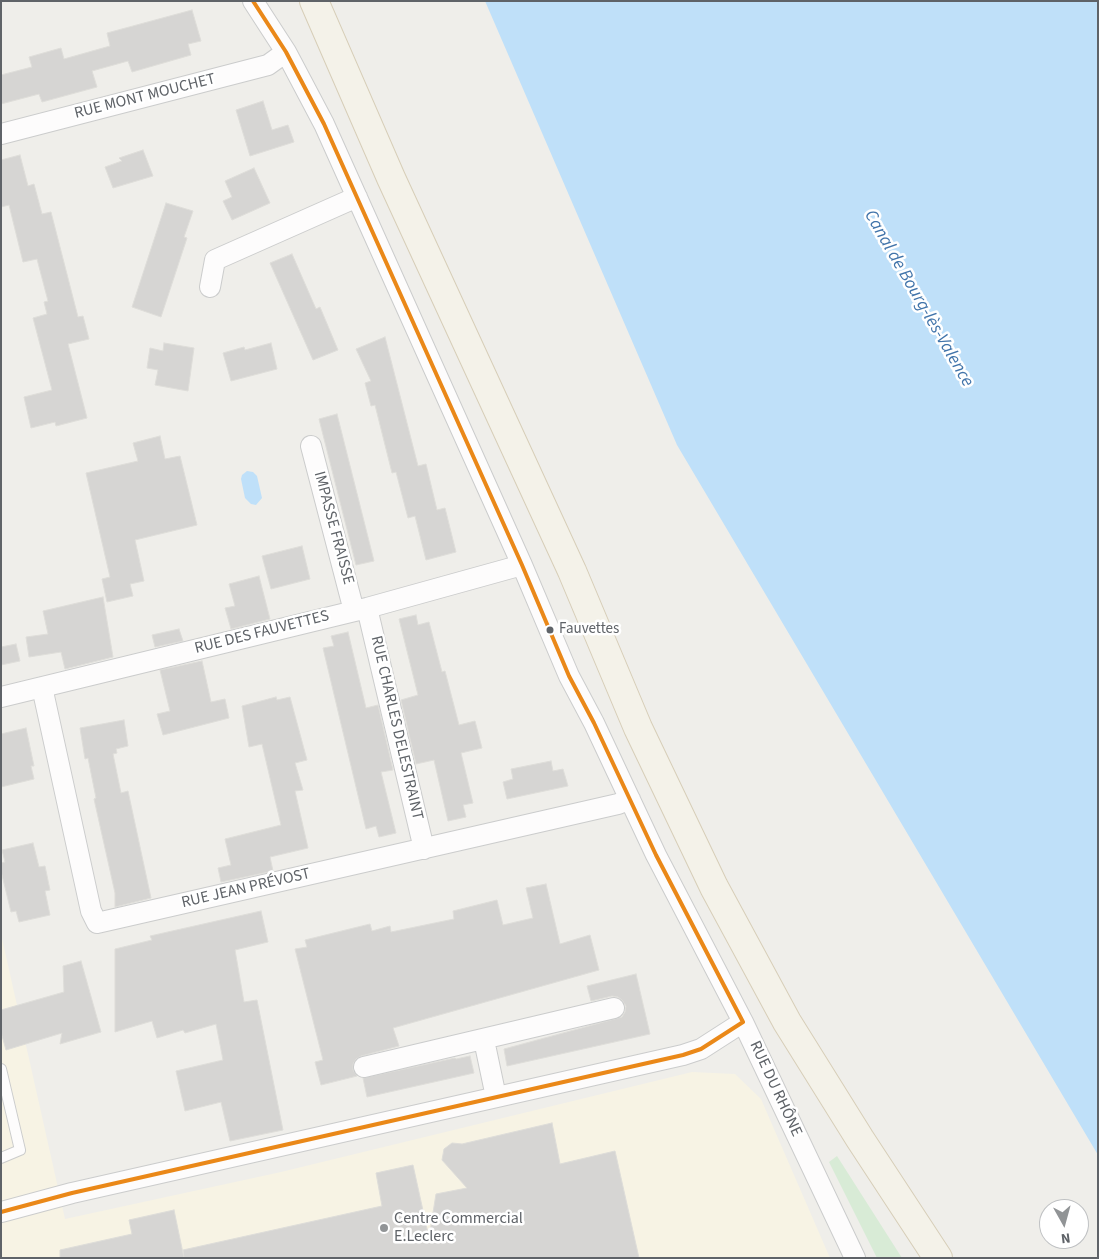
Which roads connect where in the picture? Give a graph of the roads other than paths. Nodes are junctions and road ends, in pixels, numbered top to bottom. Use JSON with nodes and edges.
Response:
{"nodes":[{"id":1,"x":253,"y":1,"type":"edge"},
{"id":2,"x":314,"y":1,"type":"edge"},
{"id":3,"x":286,"y":52,"type":"junction"},
{"id":4,"x":1,"y":134,"type":"edge"},
{"id":5,"x":357,"y":197,"type":"junction"},
{"id":6,"x":210,"y":287,"type":"dead end"},
{"id":7,"x":311,"y":446,"type":"dead end"},
{"id":8,"x":522,"y":565,"type":"junction"},
{"id":9,"x":361,"y":610,"type":"junction"},
{"id":10,"x":42,"y":687,"type":"junction"},
{"id":11,"x":1,"y":697,"type":"edge"},
{"id":12,"x":630,"y":799,"type":"junction"},
{"id":13,"x":424,"y":849,"type":"junction"},
{"id":14,"x":614,"y":1008,"type":"dead end"},
{"id":15,"x":743,"y":1022,"type":"junction"},
{"id":16,"x":484,"y":1040,"type":"junction"},
{"id":17,"x":364,"y":1067,"type":"dead end"},
{"id":18,"x":1,"y":1069,"type":"edge"},
{"id":19,"x":496,"y":1097,"type":"junction"},
{"id":20,"x":1,"y":1158,"type":"edge"},
{"id":21,"x":1,"y":1212,"type":"edge"},
{"id":22,"x":855,"y":1258,"type":"edge"},
{"id":23,"x":938,"y":1258,"type":"edge"}],
"edges":[{"from":1,"to":3,"type":"street","name":"RUE DU RHÔNE"},
{"from":2,"to":23,"type":"main road"},
{"from":3,"to":4,"type":"street","name":"RUE MONT MOUCHET"},
{"from":3,"to":5,"type":"street","name":"RUE DU RHÔNE"},
{"from":5,"to":6,"type":"street"},
{"from":5,"to":8,"type":"street","name":"RUE DU RHÔNE"},
{"from":7,"to":9,"type":"street","name":"IMPASSE FRAISSE"},
{"from":8,"to":9,"type":"street","name":"RUE DES FAUVETTES"},
{"from":8,"to":12,"type":"street","name":"RUE DU RHÔNE"},
{"from":9,"to":10,"type":"street","name":"RUE DES FAUVETTES"},
{"from":9,"to":13,"type":"street","name":"RUE CHARLES DELESTRAINT"},
{"from":10,"to":11,"type":"street","name":"RUE DES FAUVETTES"},
{"from":10,"to":13,"type":"street","name":"RUE JEAN PRÉVOST"},
{"from":12,"to":13,"type":"street","name":"RUE JEAN PRÉVOST"},
{"from":12,"to":15,"type":"street","name":"RUE DU RHÔNE"},
{"from":14,"to":16,"type":"street"},
{"from":15,"to":19,"type":"street"},
{"from":15,"to":22,"type":"street","name":"RUE DU RHÔNE"},
{"from":16,"to":17,"type":"street"},
{"from":16,"to":19,"type":"street"},
{"from":18,"to":20,"type":"lane"},
{"from":19,"to":21,"type":"street"}]}
